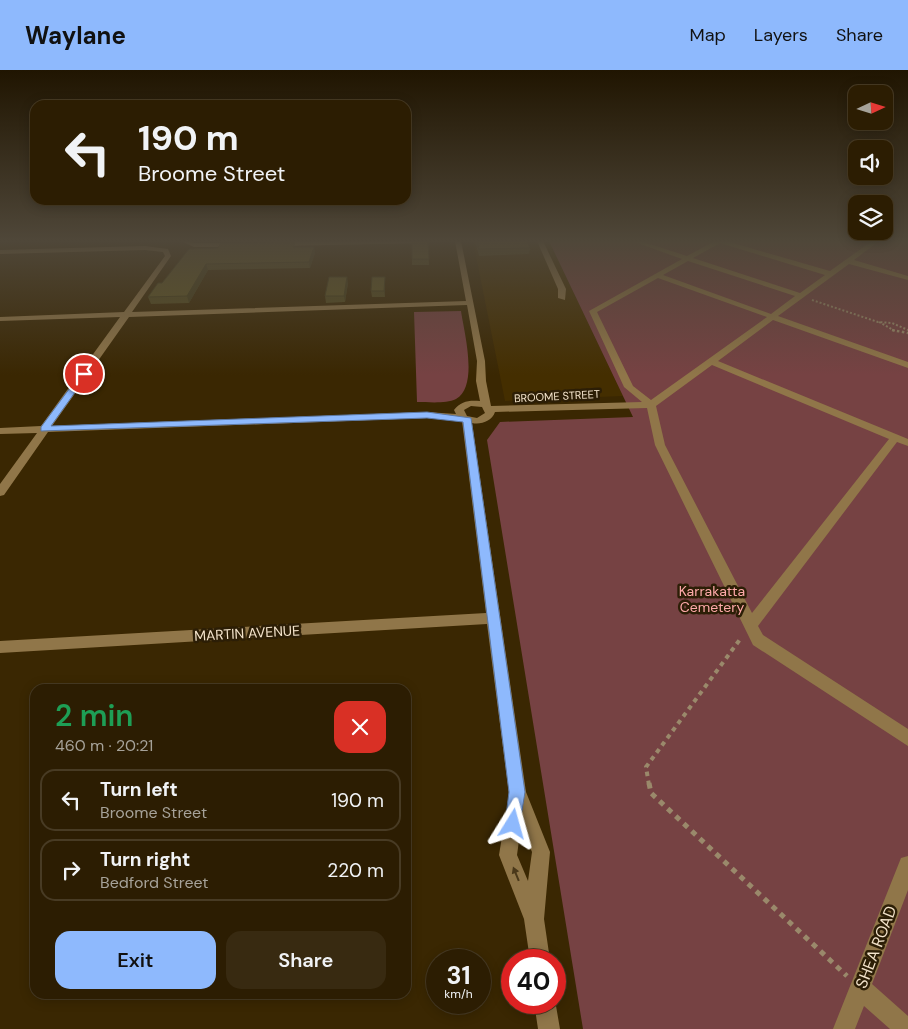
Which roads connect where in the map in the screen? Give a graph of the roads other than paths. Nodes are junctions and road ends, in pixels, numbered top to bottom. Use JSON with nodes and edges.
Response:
{"nodes":[{"id":1,"x":147,"y":286,"type":"edge"},
{"id":2,"x":467,"y":286,"type":"edge"},
{"id":3,"x":561,"y":286,"type":"edge"},
{"id":4,"x":637,"y":286,"type":"edge"},
{"id":5,"x":686,"y":286,"type":"edge"},
{"id":6,"x":770,"y":286,"type":"edge"},
{"id":7,"x":815,"y":286,"type":"edge"},
{"id":8,"x":801,"y":296,"type":"junction"},
{"id":9,"x":562,"y":298,"type":"dead end"},
{"id":10,"x":470,"y":303,"type":"junction"},
{"id":11,"x":127,"y":315,"type":"junction"},
{"id":12,"x":772,"y":317,"type":"junction"},
{"id":13,"x":0,"y":319,"type":"edge"},
{"id":14,"x":711,"y":361,"type":"junction"},
{"id":15,"x":908,"y":365,"type":"edge"},
{"id":16,"x":481,"y":381,"type":"junction"},
{"id":17,"x":470,"y":403,"type":"junction"},
{"id":18,"x":651,"y":405,"type":"junction"},
{"id":19,"x":488,"y":410,"type":"junction"},
{"id":20,"x":467,"y":417,"type":"junction"},
{"id":21,"x":44,"y":429,"type":"junction"},
{"id":22,"x":0,"y":431,"type":"edge"},
{"id":23,"x":895,"y":438,"type":"junction"},
{"id":24,"x":908,"y":443,"type":"edge"},
{"id":25,"x":0,"y":492,"type":"edge"},
{"id":26,"x":495,"y":618,"type":"junction"},
{"id":27,"x":751,"y":626,"type":"junction"},
{"id":28,"x":0,"y":647,"type":"edge"},
{"id":29,"x":908,"y":738,"type":"edge"},
{"id":30,"x":517,"y":792,"type":"junction"},
{"id":31,"x":908,"y":865,"type":"edge"},
{"id":32,"x":534,"y":919,"type":"junction"},
{"id":33,"x":538,"y":949,"type":"edge"},
{"id":34,"x":860,"y":988,"type":"junction"},
{"id":35,"x":547,"y":1014,"type":"edge"},
{"id":36,"x":549,"y":1029,"type":"edge"},
{"id":37,"x":844,"y":1029,"type":"edge"},
{"id":38,"x":906,"y":1029,"type":"edge"}],
"edges":[{"from":1,"to":11,"type":"street"},
{"from":2,"to":10,"type":"street"},
{"from":3,"to":9,"type":"street"},
{"from":4,"to":18,"type":"street"},
{"from":5,"to":12,"type":"street"},
{"from":6,"to":8,"type":"street"},
{"from":7,"to":8,"type":"street"},
{"from":8,"to":12,"type":"street"},
{"from":10,"to":11,"type":"street"},
{"from":10,"to":16,"type":"street"},
{"from":11,"to":13,"type":"street"},
{"from":11,"to":21,"type":"street"},
{"from":12,"to":14,"type":"street"},
{"from":12,"to":15,"type":"street"},
{"from":14,"to":18,"type":"street"},
{"from":14,"to":23,"type":"street"},
{"from":16,"to":17,"type":"street"},
{"from":16,"to":19,"type":"street"},
{"from":17,"to":19,"type":"street"},
{"from":17,"to":20,"type":"street"},
{"from":18,"to":19,"type":"street","name":"BROOME STREET"},
{"from":18,"to":27,"type":"street"},
{"from":19,"to":20,"type":"street"},
{"from":20,"to":21,"type":"street"},
{"from":20,"to":26,"type":"street"},
{"from":21,"to":22,"type":"street"},
{"from":21,"to":25,"type":"street"},
{"from":23,"to":24,"type":"street"},
{"from":23,"to":27,"type":"street"},
{"from":26,"to":28,"type":"street","name":"MARTIN AVENUE"},
{"from":26,"to":30,"type":"street"},
{"from":27,"to":29,"type":"street"},
{"from":30,"to":32,"type":"street"},
{"from":32,"to":30,"type":"street","one_way":true},
{"from":31,"to":34,"type":"street","name":"SHEA ROAD"},
{"from":32,"to":33,"type":"street"},
{"from":34,"to":37,"type":"street","name":"SHEA ROAD"},
{"from":34,"to":38,"type":"street"},
{"from":35,"to":36,"type":"street"}]}
